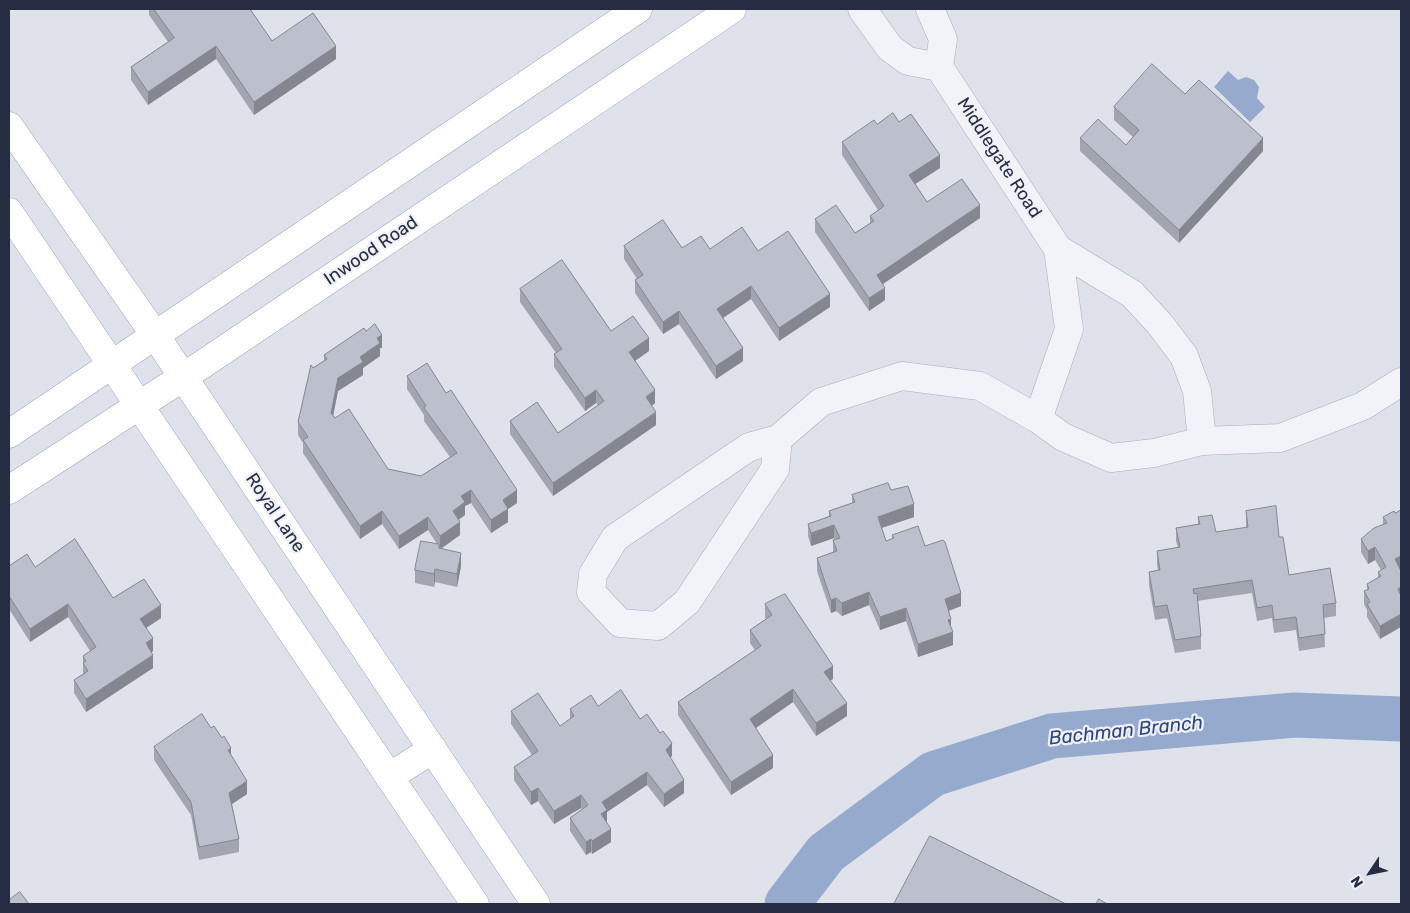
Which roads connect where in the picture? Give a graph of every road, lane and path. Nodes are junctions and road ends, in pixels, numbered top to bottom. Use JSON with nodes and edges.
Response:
{"nodes":[{"id":1,"x":638,"y":9,"type":"edge"},
{"id":2,"x":732,"y":9,"type":"edge"},
{"id":3,"x":862,"y":9,"type":"edge"},
{"id":4,"x":930,"y":9,"type":"edge"},
{"id":5,"x":940,"y":67,"type":"junction"},
{"id":6,"x":9,"y":126,"type":"edge"},
{"id":7,"x":9,"y":212,"type":"edge"},
{"id":8,"x":1058,"y":249,"type":"junction"},
{"id":9,"x":155,"y":335,"type":"junction"},
{"id":10,"x":111,"y":363,"type":"junction"},
{"id":11,"x":183,"y":377,"type":"junction"},
{"id":12,"x":1401,"y":382,"type":"edge"},
{"id":13,"x":139,"y":405,"type":"junction"},
{"id":14,"x":1038,"y":419,"type":"junction"},
{"id":15,"x":9,"y":434,"type":"edge"},
{"id":16,"x":778,"y":439,"type":"junction"},
{"id":17,"x":1202,"y":440,"type":"junction"},
{"id":18,"x":9,"y":490,"type":"edge"},
{"id":19,"x":433,"y":749,"type":"junction"},
{"id":20,"x":389,"y":778,"type":"junction"},
{"id":21,"x":475,"y":904,"type":"edge"},
{"id":22,"x":536,"y":904,"type":"edge"}],
"edges":[{"from":1,"to":9,"type":"main road"},
{"from":2,"to":11,"type":"main road","name":"Inwood Road"},
{"from":3,"to":5,"type":"street"},
{"from":4,"to":5,"type":"street"},
{"from":5,"to":8,"type":"street","name":"Middlegate Road"},
{"from":6,"to":9,"type":"main road","name":"Royal Lane"},
{"from":7,"to":10,"type":"main road"},
{"from":8,"to":14,"type":"street","name":"Middlegate Road"},
{"from":8,"to":17,"type":"street","name":"Middlegate Road"},
{"from":9,"to":10,"type":"main road"},
{"from":9,"to":11,"type":"main road","name":"Royal Lane"},
{"from":10,"to":13,"type":"main road"},
{"from":10,"to":15,"type":"main road"},
{"from":11,"to":13,"type":"main road","name":"Inwood Road"},
{"from":11,"to":19,"type":"main road","name":"Royal Lane"},
{"from":12,"to":17,"type":"street"},
{"from":13,"to":18,"type":"main road","name":"Inwood Road"},
{"from":13,"to":20,"type":"main road"},
{"from":14,"to":16,"type":"street"},
{"from":14,"to":17,"type":"street"},
{"from":16,"to":16,"type":"street"},
{"from":19,"to":20,"type":"main road"},
{"from":19,"to":22,"type":"main road","name":"Royal Lane"},
{"from":20,"to":21,"type":"main road"}]}
